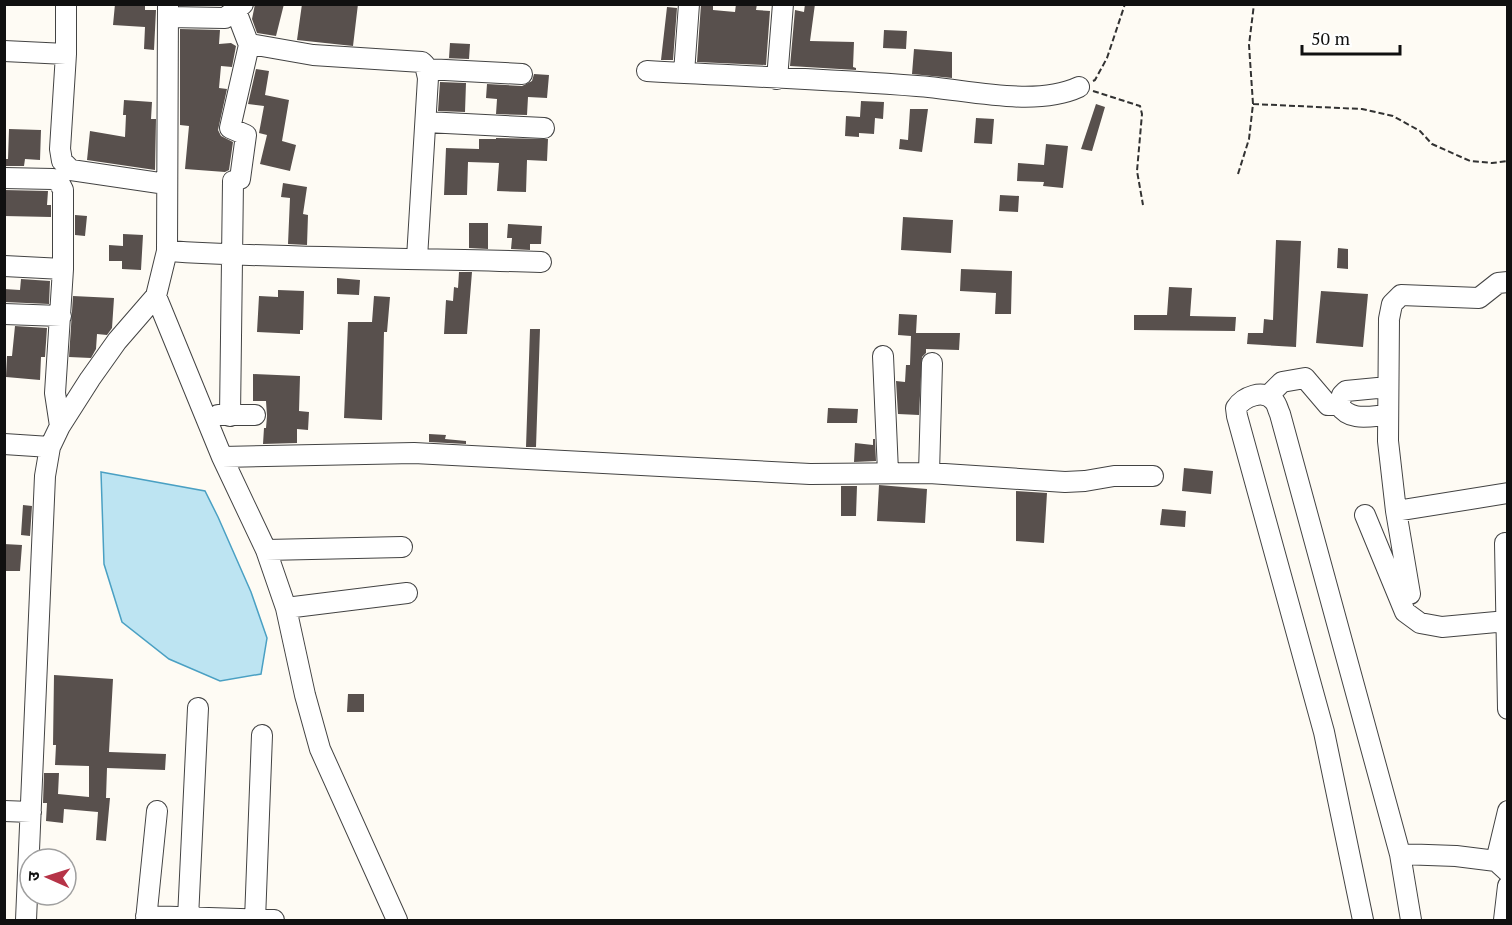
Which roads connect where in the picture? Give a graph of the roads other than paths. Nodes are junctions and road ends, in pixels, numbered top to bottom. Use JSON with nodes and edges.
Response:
{"nodes":[{"id":1,"x":66,"y":4,"type":"edge"},
{"id":2,"x":689,"y":4,"type":"edge"},
{"id":3,"x":783,"y":4,"type":"edge"},
{"id":4,"x":240,"y":8,"type":"edge"},
{"id":5,"x":168,"y":11,"type":"edge"},
{"id":6,"x":249,"y":45,"type":"junction"},
{"id":7,"x":4,"y":51,"type":"edge"},
{"id":8,"x":66,"y":54,"type":"junction"},
{"id":9,"x":426,"y":69,"type":"junction"},
{"id":10,"x":647,"y":71,"type":"dead end"},
{"id":11,"x":684,"y":73,"type":"junction"},
{"id":12,"x":522,"y":74,"type":"dead end"},
{"id":13,"x":777,"y":79,"type":"junction"},
{"id":14,"x":1079,"y":87,"type":"road end"},
{"id":15,"x":426,"y":122,"type":"junction"},
{"id":16,"x":544,"y":128,"type":"dead end"},
{"id":17,"x":4,"y":178,"type":"edge"},
{"id":18,"x":166,"y":184,"type":"junction"},
{"id":19,"x":167,"y":251,"type":"junction"},
{"id":20,"x":233,"y":255,"type":"junction"},
{"id":21,"x":417,"y":258,"type":"junction"},
{"id":22,"x":541,"y":262,"type":"dead end"},
{"id":23,"x":4,"y":266,"type":"edge"},
{"id":24,"x":63,"y":269,"type":"junction"},
{"id":25,"x":1508,"y":282,"type":"edge"},
{"id":26,"x":156,"y":296,"type":"junction"},
{"id":27,"x":4,"y":314,"type":"edge"},
{"id":28,"x":61,"y":316,"type":"junction"},
{"id":29,"x":884,"y":356,"type":"dead end"},
{"id":30,"x":932,"y":363,"type":"dead end"},
{"id":31,"x":1388,"y":387,"type":"junction"},
{"id":32,"x":1268,"y":396,"type":"junction"},
{"id":33,"x":1339,"y":405,"type":"junction"},
{"id":34,"x":204,"y":414,"type":"junction"},
{"id":35,"x":255,"y":415,"type":"dead end"},
{"id":36,"x":230,"y":416,"type":"junction"},
{"id":37,"x":1387,"y":416,"type":"junction"},
{"id":38,"x":60,"y":426,"type":"junction"},
{"id":39,"x":4,"y":444,"type":"edge"},
{"id":40,"x":50,"y":447,"type":"junction"},
{"id":41,"x":222,"y":457,"type":"junction"},
{"id":42,"x":888,"y":472,"type":"junction"},
{"id":43,"x":929,"y":473,"type":"junction"},
{"id":44,"x":1153,"y":476,"type":"dead end"},
{"id":45,"x":1508,"y":493,"type":"edge"},
{"id":46,"x":1396,"y":511,"type":"junction"},
{"id":47,"x":1365,"y":515,"type":"dead end"},
{"id":48,"x":1506,"y":543,"type":"dead end"},
{"id":49,"x":402,"y":547,"type":"dead end"},
{"id":50,"x":266,"y":550,"type":"junction"},
{"id":51,"x":407,"y":594,"type":"dead end"},
{"id":52,"x":1410,"y":594,"type":"dead end"},
{"id":53,"x":286,"y":608,"type":"junction"},
{"id":54,"x":1507,"y":621,"type":"edge"},
{"id":55,"x":198,"y":708,"type":"dead end"},
{"id":56,"x":1508,"y":710,"type":"edge"},
{"id":57,"x":262,"y":735,"type":"dead end"},
{"id":58,"x":4,"y":811,"type":"edge"},
{"id":59,"x":157,"y":811,"type":"dead end"},
{"id":60,"x":1508,"y":811,"type":"edge"},
{"id":61,"x":31,"y":812,"type":"junction"},
{"id":62,"x":1400,"y":854,"type":"junction"},
{"id":63,"x":1502,"y":866,"type":"edge"},
{"id":64,"x":1508,"y":886,"type":"edge"},
{"id":65,"x":146,"y":918,"type":"edge"},
{"id":66,"x":188,"y":918,"type":"junction"},
{"id":67,"x":255,"y":920,"type":"edge"},
{"id":68,"x":26,"y":921,"type":"edge"},
{"id":69,"x":274,"y":921,"type":"edge"},
{"id":70,"x":397,"y":921,"type":"edge"},
{"id":71,"x":1363,"y":921,"type":"edge"},
{"id":72,"x":1411,"y":921,"type":"edge"},
{"id":73,"x":1504,"y":921,"type":"edge"}],
"edges":[{"from":1,"to":8,"type":"street"},
{"from":2,"to":11,"type":"street"},
{"from":3,"to":13,"type":"street"},
{"from":4,"to":5,"type":"street"},
{"from":4,"to":6,"type":"street"},
{"from":5,"to":18,"type":"street"},
{"from":6,"to":9,"type":"street"},
{"from":6,"to":20,"type":"street"},
{"from":7,"to":8,"type":"street"},
{"from":8,"to":18,"type":"street"},
{"from":9,"to":12,"type":"street"},
{"from":9,"to":15,"type":"street"},
{"from":10,"to":11,"type":"street"},
{"from":11,"to":13,"type":"street"},
{"from":13,"to":14,"type":"street"},
{"from":15,"to":16,"type":"street"},
{"from":15,"to":21,"type":"street"},
{"from":17,"to":24,"type":"street"},
{"from":18,"to":19,"type":"street"},
{"from":19,"to":20,"type":"street"},
{"from":19,"to":26,"type":"street"},
{"from":20,"to":21,"type":"street"},
{"from":20,"to":36,"type":"street"},
{"from":21,"to":22,"type":"street"},
{"from":23,"to":24,"type":"street"},
{"from":24,"to":28,"type":"street"},
{"from":25,"to":31,"type":"street"},
{"from":26,"to":34,"type":"street"},
{"from":26,"to":38,"type":"street"},
{"from":27,"to":28,"type":"street"},
{"from":28,"to":38,"type":"street"},
{"from":29,"to":42,"type":"street"},
{"from":30,"to":43,"type":"street"},
{"from":31,"to":33,"type":"street"},
{"from":31,"to":37,"type":"street"},
{"from":32,"to":33,"type":"street"},
{"from":32,"to":62,"type":"street"},
{"from":32,"to":71,"type":"street"},
{"from":33,"to":37,"type":"street"},
{"from":34,"to":36,"type":"street"},
{"from":34,"to":41,"type":"street"},
{"from":35,"to":36,"type":"street"},
{"from":37,"to":46,"type":"street"},
{"from":38,"to":40,"type":"street"},
{"from":39,"to":40,"type":"street"},
{"from":40,"to":61,"type":"street"},
{"from":41,"to":42,"type":"street"},
{"from":41,"to":50,"type":"street"},
{"from":42,"to":43,"type":"street"},
{"from":43,"to":44,"type":"street"},
{"from":45,"to":46,"type":"street"},
{"from":46,"to":52,"type":"street"},
{"from":47,"to":54,"type":"street"},
{"from":48,"to":54,"type":"street"},
{"from":49,"to":50,"type":"street"},
{"from":50,"to":53,"type":"street"},
{"from":51,"to":53,"type":"street"},
{"from":53,"to":70,"type":"street"},
{"from":54,"to":56,"type":"street"},
{"from":55,"to":66,"type":"street"},
{"from":57,"to":67,"type":"street"},
{"from":58,"to":61,"type":"street"},
{"from":59,"to":65,"type":"street"},
{"from":60,"to":63,"type":"street"},
{"from":61,"to":68,"type":"street"},
{"from":62,"to":63,"type":"street"},
{"from":62,"to":72,"type":"street"},
{"from":64,"to":73,"type":"street"},
{"from":65,"to":66,"type":"street"},
{"from":66,"to":67,"type":"street"},
{"from":67,"to":69,"type":"street"}]}
